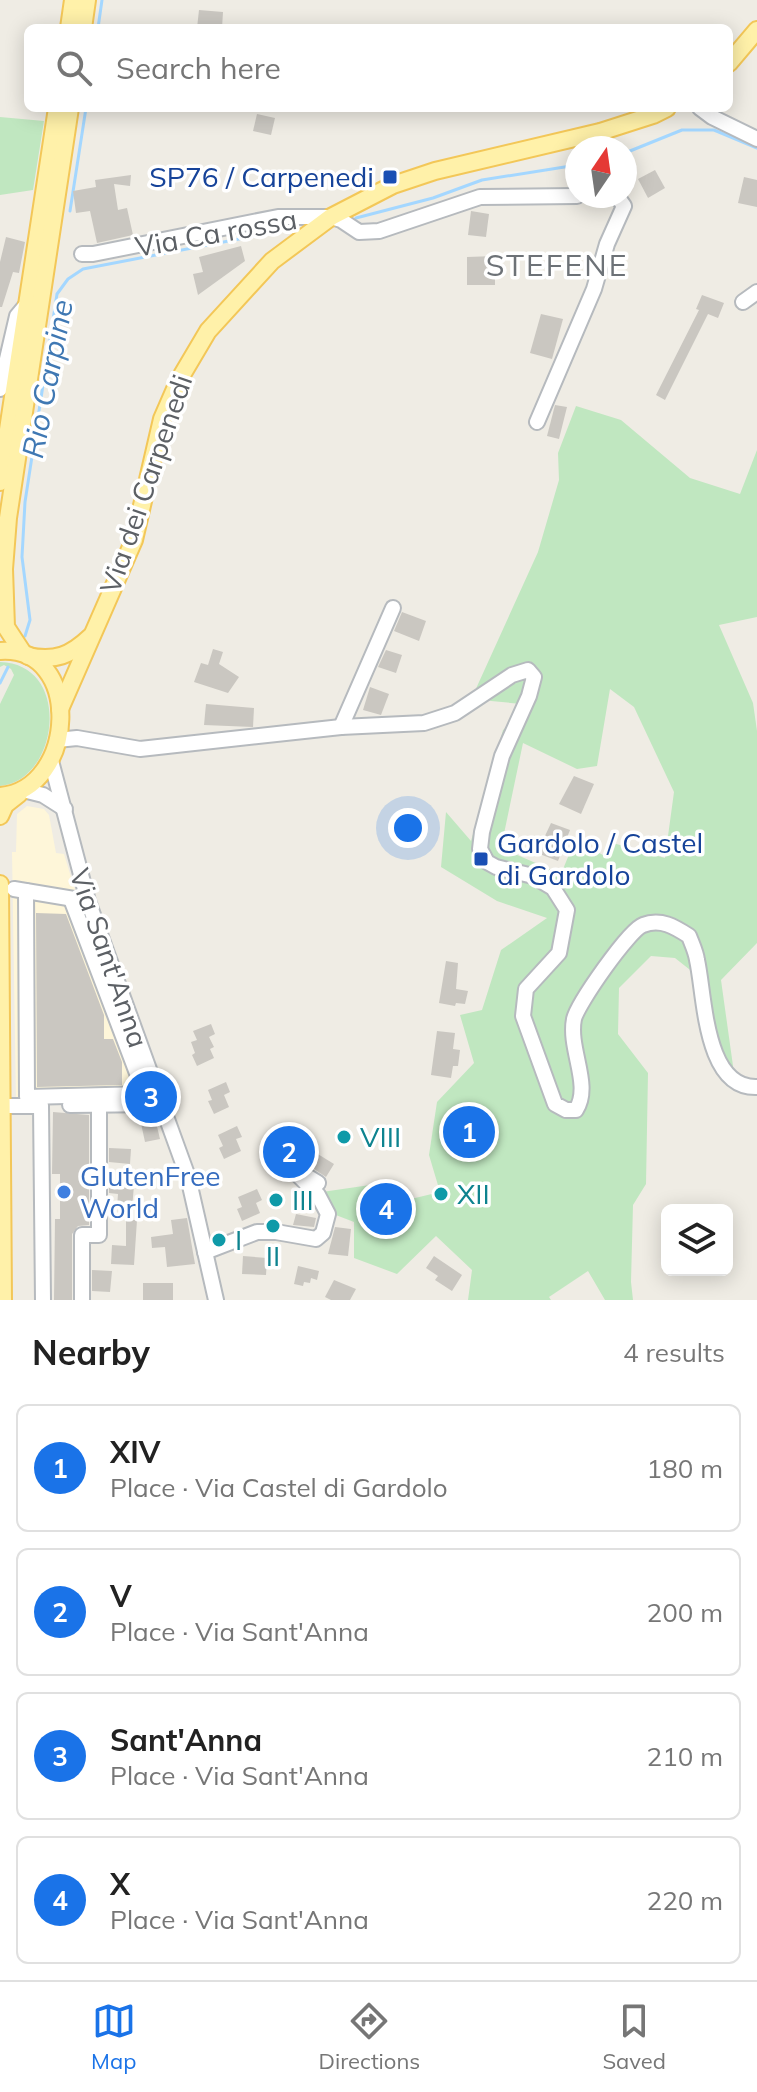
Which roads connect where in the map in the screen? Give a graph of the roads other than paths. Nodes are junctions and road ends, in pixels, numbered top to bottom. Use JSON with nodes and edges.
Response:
{"nodes":[{"id":1,"x":73,"y":0,"type":"edge"},
{"id":2,"x":87,"y":0,"type":"edge"},
{"id":3,"x":70,"y":24,"type":"edge"},
{"id":4,"x":84,"y":24,"type":"edge"},
{"id":5,"x":757,"y":30,"type":"edge"},
{"id":6,"x":733,"y":58,"type":"edge"},
{"id":7,"x":56,"y":112,"type":"edge"},
{"id":8,"x":69,"y":112,"type":"edge"},
{"id":9,"x":659,"y":112,"type":"edge"},
{"id":10,"x":705,"y":112,"type":"edge"},
{"id":11,"x":757,"y":139,"type":"edge"},
{"id":12,"x":565,"y":196,"type":"edge"},
{"id":13,"x":623,"y":208,"type":"edge"},
{"id":14,"x":331,"y":217,"type":"junction"},
{"id":15,"x":82,"y":254,"type":"dead end"},
{"id":16,"x":757,"y":292,"type":"edge"},
{"id":17,"x":743,"y":302,"type":"dead end"},
{"id":18,"x":27,"y":304,"type":"junction"},
{"id":19,"x":0,"y":389,"type":"edge"},
{"id":20,"x":537,"y":422,"type":"dead end"},
{"id":21,"x":1,"y":464,"type":"edge"},
{"id":22,"x":0,"y":482,"type":"edge"},
{"id":23,"x":393,"y":608,"type":"dead end"},
{"id":24,"x":94,"y":633,"type":"junction"},
{"id":25,"x":0,"y":651,"type":"edge"},
{"id":26,"x":25,"y":654,"type":"junction"},
{"id":27,"x":60,"y":714,"type":"junction"},
{"id":28,"x":341,"y":727,"type":"junction"},
{"id":29,"x":77,"y":738,"type":"junction"},
{"id":30,"x":57,"y":740,"type":"junction"},
{"id":31,"x":51,"y":761,"type":"junction"},
{"id":32,"x":23,"y":790,"type":"junction"},
{"id":33,"x":0,"y":796,"type":"edge"},
{"id":34,"x":65,"y":809,"type":"junction"},
{"id":35,"x":0,"y":816,"type":"edge"},
{"id":36,"x":13,"y":888,"type":"edge"},
{"id":37,"x":71,"y":899,"type":"junction"},
{"id":38,"x":88,"y":901,"type":"junction"},
{"id":39,"x":0,"y":981,"type":"edge"},
{"id":40,"x":757,"y":1087,"type":"edge"},
{"id":41,"x":149,"y":1089,"type":"junction"},
{"id":42,"x":161,"y":1104,"type":"junction"},
{"id":43,"x":99,"y":1105,"type":"junction"},
{"id":44,"x":1,"y":1106,"type":"edge"},
{"id":45,"x":41,"y":1106,"type":"junction"},
{"id":46,"x":318,"y":1183,"type":"dead end"},
{"id":47,"x":205,"y":1252,"type":"junction"},
{"id":48,"x":3,"y":1300,"type":"edge"},
{"id":49,"x":43,"y":1300,"type":"edge"},
{"id":50,"x":82,"y":1300,"type":"edge"},
{"id":51,"x":216,"y":1300,"type":"edge"}],
"edges":[{"from":1,"to":3,"type":"main road"},
{"from":2,"to":4,"type":"main road"},
{"from":5,"to":6,"type":"main road"},
{"from":7,"to":18,"type":"main road"},
{"from":8,"to":26,"type":"main road"},
{"from":9,"to":14,"type":"main road","name":"Via Ca rossa"},
{"from":10,"to":11,"type":"street"},
{"from":12,"to":14,"type":"street"},
{"from":13,"to":20,"type":"street"},
{"from":14,"to":15,"type":"street","name":"Via Ca rossa"},
{"from":14,"to":24,"type":"main road","name":"Via dei Carpenedi"},
{"from":16,"to":17,"type":"street"},
{"from":18,"to":19,"type":"street"},
{"from":18,"to":21,"type":"main road"},
{"from":21,"to":22,"type":"main road"},
{"from":23,"to":28,"type":"street"},
{"from":24,"to":26,"type":"main road"},
{"from":24,"to":27,"type":"main road","name":"Via dei Carpenedi"},
{"from":25,"to":26,"type":"main road"},
{"from":26,"to":27,"type":"main road"},
{"from":27,"to":29,"type":"street"},
{"from":27,"to":30,"type":"main road"},
{"from":28,"to":29,"type":"street"},
{"from":28,"to":40,"type":"street"},
{"from":29,"to":30,"type":"street"},
{"from":30,"to":31,"type":"main road"},
{"from":31,"to":32,"type":"main road"},
{"from":31,"to":34,"type":"street","name":"Via Sant'Anna"},
{"from":32,"to":33,"type":"main road"},
{"from":32,"to":34,"type":"street"},
{"from":32,"to":35,"type":"main road"},
{"from":34,"to":38,"type":"street","name":"Via Sant'Anna"},
{"from":36,"to":37,"type":"street"},
{"from":36,"to":39,"type":"main road"},
{"from":36,"to":41,"type":"street"},
{"from":37,"to":38,"type":"street"},
{"from":37,"to":41,"type":"street"},
{"from":38,"to":41,"type":"street","name":"Via Sant'Anna"},
{"from":39,"to":44,"type":"main road"},
{"from":41,"to":42,"type":"street","name":"Via Sant'Anna"},
{"from":42,"to":43,"type":"street"},
{"from":42,"to":47,"type":"street","name":"Via Sant'Anna"},
{"from":43,"to":45,"type":"street"},
{"from":43,"to":50,"type":"street"},
{"from":44,"to":45,"type":"street"},
{"from":44,"to":48,"type":"main road"},
{"from":45,"to":49,"type":"street"},
{"from":46,"to":47,"type":"street"},
{"from":47,"to":51,"type":"street","name":"Via Sant'Anna"}]}
